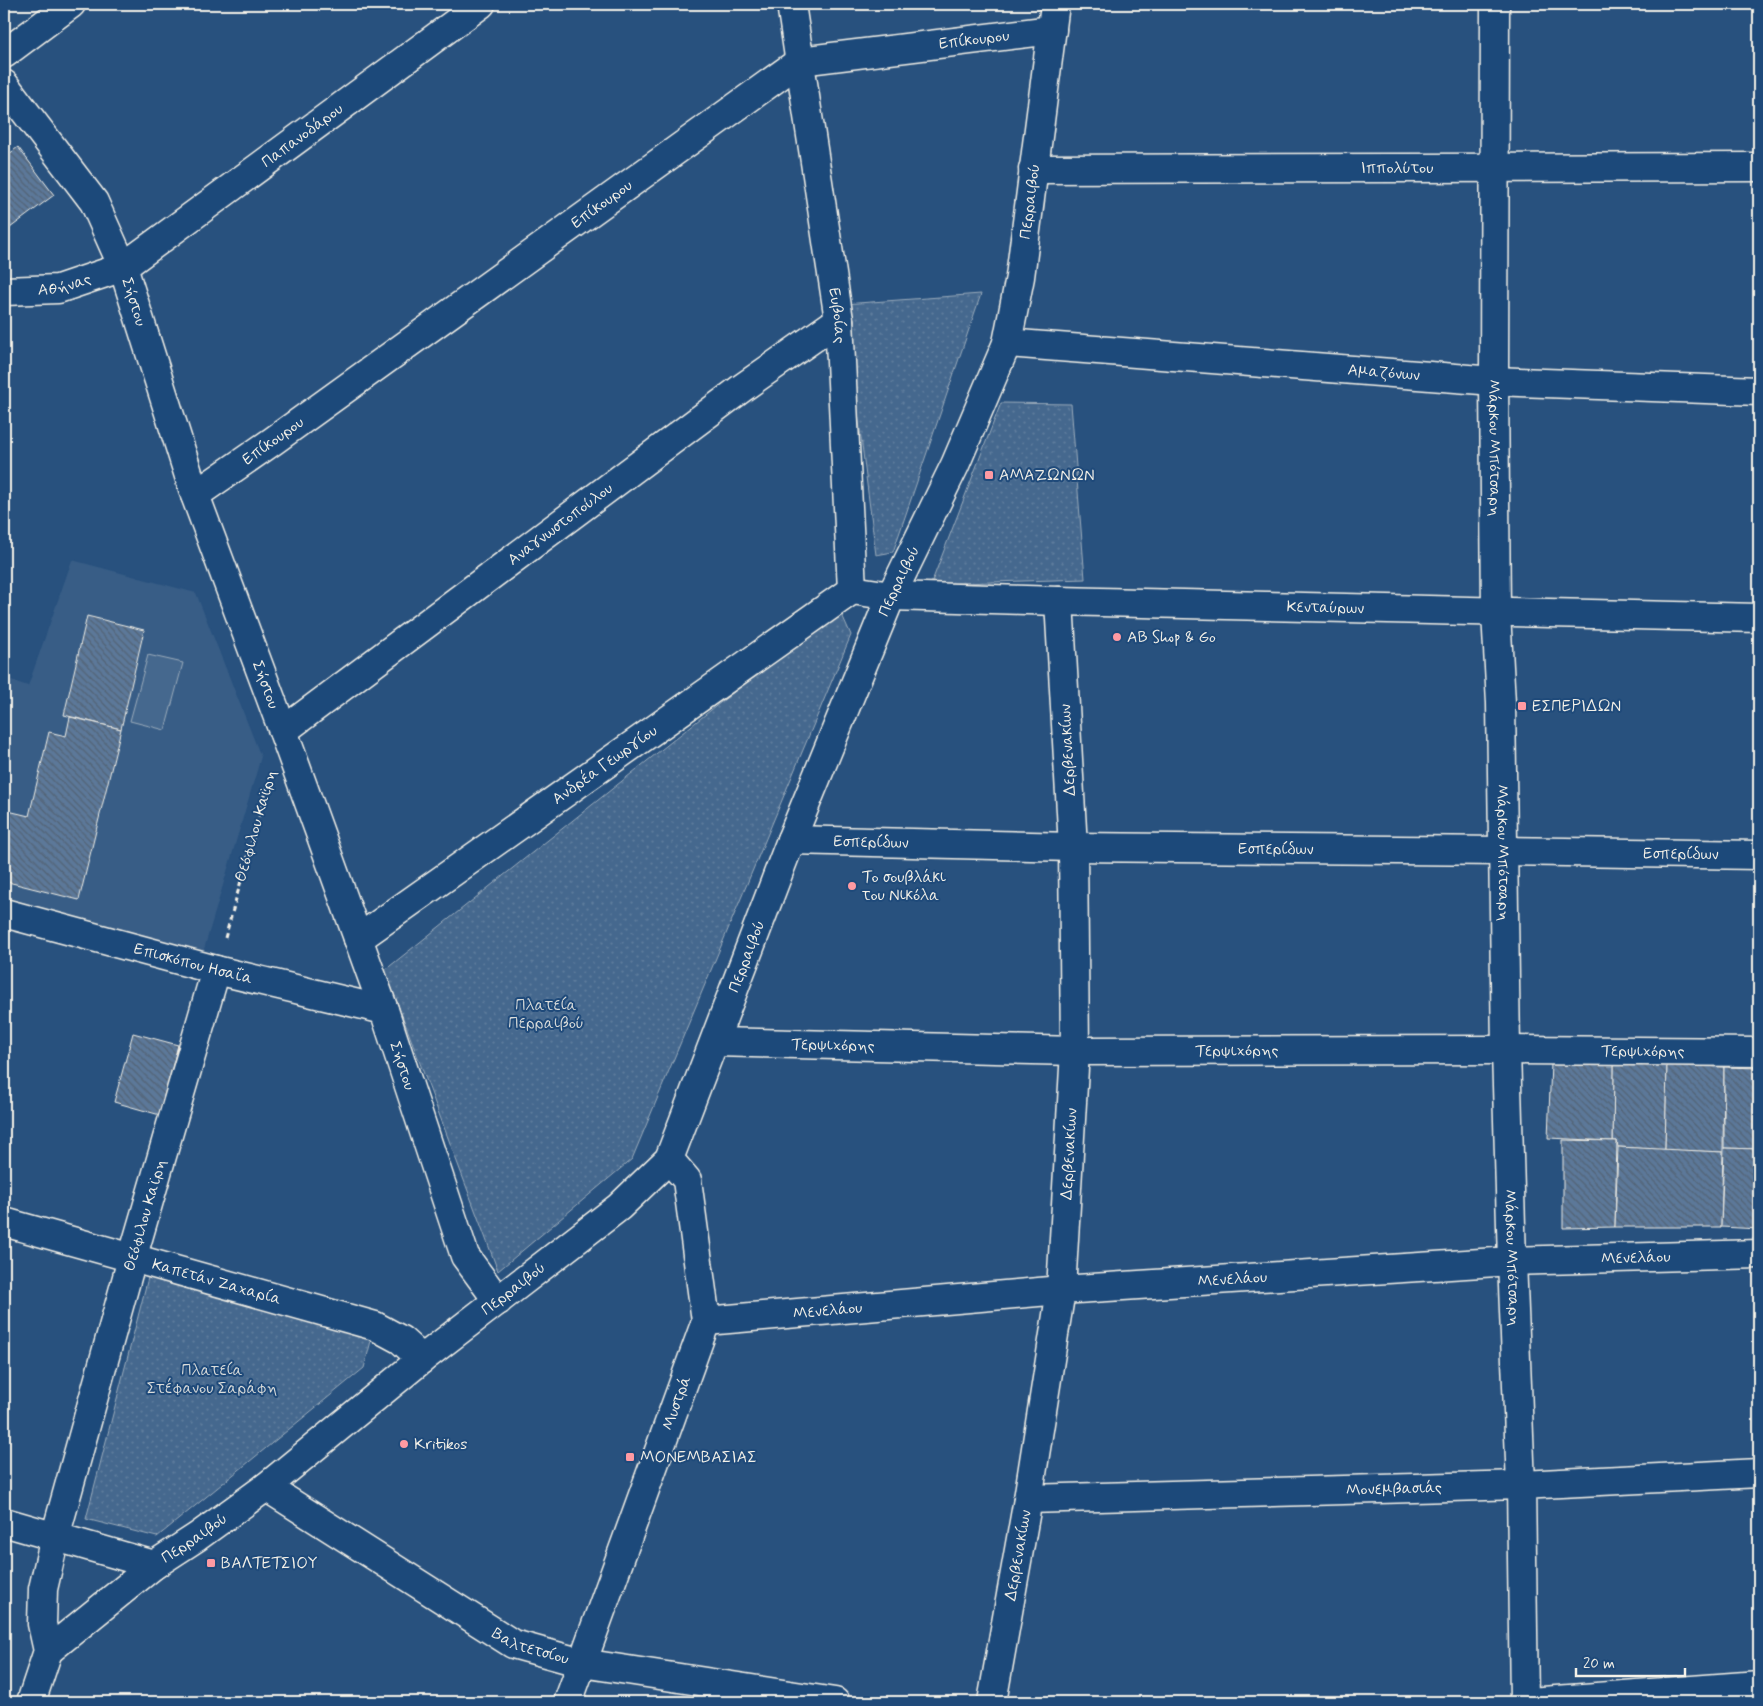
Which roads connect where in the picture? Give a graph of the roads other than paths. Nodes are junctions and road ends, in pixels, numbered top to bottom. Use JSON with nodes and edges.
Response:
{"nodes":[{"id":1,"x":71,"y":4,"type":"edge"},
{"id":2,"x":481,"y":4,"type":"edge"},
{"id":3,"x":791,"y":4,"type":"edge"},
{"id":4,"x":1495,"y":4,"type":"edge"},
{"id":5,"x":1054,"y":17,"type":"edge"},
{"id":6,"x":4,"y":54,"type":"edge"},
{"id":7,"x":800,"y":61,"type":"junction"},
{"id":8,"x":4,"y":84,"type":"edge"},
{"id":9,"x":1495,"y":167,"type":"junction"},
{"id":10,"x":1759,"y":167,"type":"edge"},
{"id":11,"x":1033,"y":169,"type":"junction"},
{"id":12,"x":123,"y":267,"type":"junction"},
{"id":13,"x":4,"y":291,"type":"edge"},
{"id":14,"x":839,"y":320,"type":"junction"},
{"id":15,"x":1007,"y":343,"type":"junction"},
{"id":16,"x":1494,"y":381,"type":"junction"},
{"id":17,"x":1759,"y":392,"type":"edge"},
{"id":18,"x":195,"y":495,"type":"junction"},
{"id":19,"x":852,"y":590,"type":"junction"},
{"id":20,"x":891,"y":596,"type":"junction"},
{"id":21,"x":1058,"y":602,"type":"junction"},
{"id":22,"x":1496,"y":612,"type":"junction"},
{"id":23,"x":1759,"y":618,"type":"edge"},
{"id":24,"x":283,"y":731,"type":"junction"},
{"id":25,"x":792,"y":840,"type":"junction"},
{"id":26,"x":1073,"y":847,"type":"junction"},
{"id":27,"x":1504,"y":851,"type":"junction"},
{"id":28,"x":1759,"y":856,"type":"edge"},
{"id":29,"x":4,"y":913,"type":"edge"},
{"id":30,"x":358,"y":940,"type":"junction"},
{"id":31,"x":216,"y":970,"type":"junction"},
{"id":32,"x":384,"y":1010,"type":"junction"},
{"id":33,"x":715,"y":1042,"type":"junction"},
{"id":34,"x":1506,"y":1050,"type":"junction"},
{"id":35,"x":1075,"y":1051,"type":"junction"},
{"id":36,"x":1759,"y":1052,"type":"edge"},
{"id":37,"x":669,"y":1159,"type":"junction"},
{"id":38,"x":4,"y":1222,"type":"edge"},
{"id":39,"x":1759,"y":1254,"type":"edge"},
{"id":40,"x":132,"y":1259,"type":"junction"},
{"id":41,"x":1512,"y":1261,"type":"junction"},
{"id":42,"x":1061,"y":1290,"type":"junction"},
{"id":43,"x":498,"y":1301,"type":"junction"},
{"id":44,"x":706,"y":1321,"type":"junction"},
{"id":45,"x":422,"y":1359,"type":"junction"},
{"id":46,"x":1759,"y":1473,"type":"edge"},
{"id":47,"x":1521,"y":1485,"type":"junction"},
{"id":48,"x":266,"y":1487,"type":"junction"},
{"id":49,"x":1028,"y":1499,"type":"junction"},
{"id":50,"x":4,"y":1522,"type":"edge"},
{"id":51,"x":55,"y":1537,"type":"junction"},
{"id":52,"x":154,"y":1565,"type":"junction"},
{"id":53,"x":48,"y":1651,"type":"junction"},
{"id":54,"x":582,"y":1663,"type":"junction"},
{"id":55,"x":1759,"y":1685,"type":"edge"},
{"id":56,"x":30,"y":1702,"type":"edge"},
{"id":57,"x":568,"y":1702,"type":"edge"},
{"id":58,"x":836,"y":1702,"type":"edge"},
{"id":59,"x":992,"y":1702,"type":"edge"},
{"id":60,"x":1524,"y":1702,"type":"edge"},
{"id":61,"x":1529,"y":1702,"type":"edge"}],
"edges":[{"from":1,"to":6,"type":"street"},
{"from":2,"to":12,"type":"street","name":"Παπανοδάρου"},
{"from":3,"to":7,"type":"street","name":"Ευβοίας"},
{"from":4,"to":9,"type":"street","name":"Μάρκου Μπότσαρη"},
{"from":5,"to":7,"type":"street","name":"Επίκουρου"},
{"from":5,"to":11,"type":"street","name":"Περραιβού"},
{"from":7,"to":14,"type":"street","name":"Ευβοίας"},
{"from":7,"to":18,"type":"street","name":"Επίκουρου"},
{"from":8,"to":12,"type":"street","name":"Σήστου"},
{"from":9,"to":10,"type":"street","name":"Ιππολύτου"},
{"from":9,"to":11,"type":"street","name":"Ιππολύτου"},
{"from":9,"to":16,"type":"street","name":"Μάρκου Μπότσαρη"},
{"from":11,"to":15,"type":"street","name":"Περραιβού"},
{"from":12,"to":13,"type":"street","name":"Αθήνας"},
{"from":12,"to":18,"type":"street","name":"Σήστου"},
{"from":14,"to":19,"type":"street","name":"Ευβοίας"},
{"from":14,"to":24,"type":"street","name":"Αναγνωστοπούλου"},
{"from":15,"to":16,"type":"street","name":"Αμαζόνων"},
{"from":15,"to":20,"type":"street","name":"Περραιβού"},
{"from":16,"to":17,"type":"street","name":"Αμαζόνων"},
{"from":16,"to":22,"type":"street","name":"Μάρκου Μπότσαρη"},
{"from":18,"to":24,"type":"street","name":"Σήστου"},
{"from":19,"to":20,"type":"street"},
{"from":19,"to":30,"type":"street","name":"Ανδρέα Γεωργίου"},
{"from":20,"to":21,"type":"street","name":"Κενταύρων"},
{"from":20,"to":25,"type":"street","name":"Περραιβού"},
{"from":21,"to":22,"type":"street","name":"Κενταύρων"},
{"from":21,"to":26,"type":"street","name":"Δερβενακίων"},
{"from":22,"to":23,"type":"street","name":"Κενταύρων"},
{"from":22,"to":27,"type":"street","name":"Μάρκου Μπότσαρη"},
{"from":24,"to":30,"type":"street","name":"Σήστου"},
{"from":25,"to":26,"type":"street","name":"Εσπερίδων"},
{"from":25,"to":33,"type":"street","name":"Περραιβού"},
{"from":26,"to":27,"type":"street","name":"Εσπερίδων"},
{"from":26,"to":35,"type":"street","name":"Δερβενακίων"},
{"from":27,"to":28,"type":"street","name":"Εσπερίδων"},
{"from":27,"to":34,"type":"street","name":"Μάρκου Μπότσαρη"},
{"from":29,"to":31,"type":"street","name":"Επισκόπου Ησαΐα"},
{"from":30,"to":32,"type":"street","name":"Σήστου"},
{"from":31,"to":32,"type":"street","name":"Επισκόπου Ησαΐα"},
{"from":31,"to":40,"type":"street","name":"Θεόφιλου Καϊρη"},
{"from":32,"to":43,"type":"street","name":"Σήστου"},
{"from":33,"to":35,"type":"street","name":"Τερψιχόρης"},
{"from":33,"to":37,"type":"street","name":"Περραιβού"},
{"from":34,"to":35,"type":"street","name":"Τερψιχόρης"},
{"from":34,"to":36,"type":"street","name":"Τερψιχόρης"},
{"from":34,"to":41,"type":"street","name":"Μάρκου Μπότσαρη"},
{"from":35,"to":42,"type":"street","name":"Δερβενακίων"},
{"from":37,"to":43,"type":"street","name":"Περραιβού"},
{"from":37,"to":44,"type":"street","name":"Μυστρά"},
{"from":38,"to":40,"type":"street","name":"Καπετάν Ζαχαρία"},
{"from":39,"to":41,"type":"street","name":"Μενελάου"},
{"from":40,"to":45,"type":"street","name":"Καπετάν Ζαχαρία"},
{"from":40,"to":51,"type":"street","name":"Θεόφιλου Καϊρη"},
{"from":41,"to":42,"type":"street","name":"Μενελάου"},
{"from":41,"to":47,"type":"street","name":"Μάρκου Μπότσαρη"},
{"from":42,"to":44,"type":"street","name":"Μενελάου"},
{"from":42,"to":49,"type":"street","name":"Δερβενακίων"},
{"from":43,"to":45,"type":"street","name":"Περραιβού"},
{"from":44,"to":54,"type":"street","name":"Μυστρά"},
{"from":45,"to":48,"type":"street","name":"Περραιβού"},
{"from":46,"to":47,"type":"street","name":"Μονεμβασιάς"},
{"from":47,"to":49,"type":"street","name":"Μονεμβασιάς"},
{"from":47,"to":60,"type":"street","name":"Μάρκου Μπότσαρη"},
{"from":48,"to":52,"type":"street","name":"Περραιβού"},
{"from":48,"to":54,"type":"street","name":"Βαλτετσίου"},
{"from":49,"to":59,"type":"street","name":"Δερβενακίων"},
{"from":50,"to":51,"type":"street"},
{"from":51,"to":52,"type":"street"},
{"from":51,"to":53,"type":"street","name":"Θεόφιλου Καϊρη"},
{"from":52,"to":53,"type":"street","name":"Περραιβού"},
{"from":53,"to":56,"type":"street"},
{"from":54,"to":57,"type":"street","name":"Μυστρά"},
{"from":54,"to":58,"type":"street","name":"Βαλτετσίου"},
{"from":55,"to":61,"type":"street"}]}
